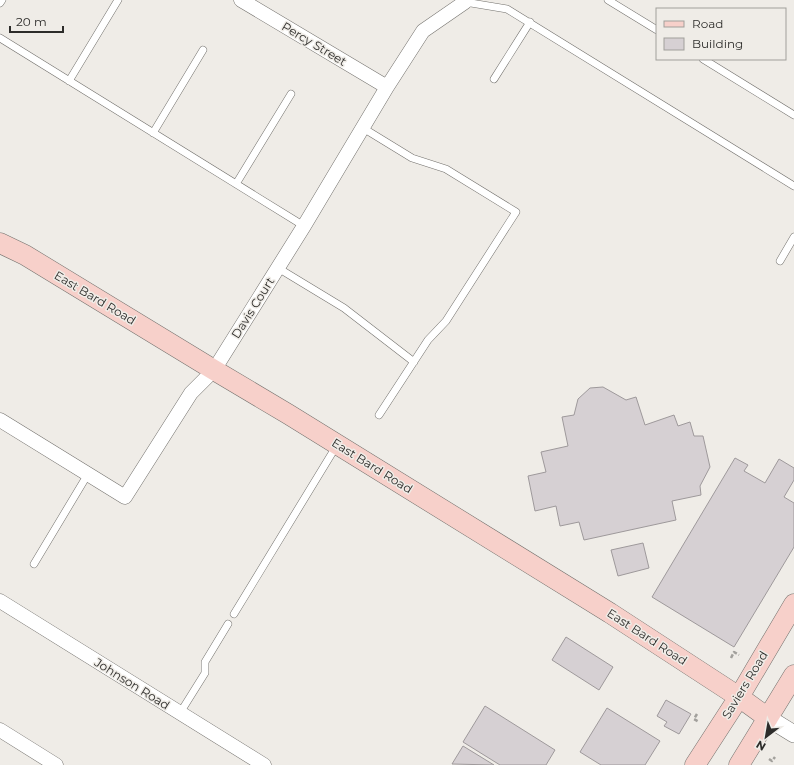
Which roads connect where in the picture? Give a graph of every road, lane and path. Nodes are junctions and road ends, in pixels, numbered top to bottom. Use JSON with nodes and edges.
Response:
{"nodes":[{"id":1,"x":2,"y":0,"type":"edge"},
{"id":2,"x":118,"y":0,"type":"edge"},
{"id":3,"x":241,"y":0,"type":"edge"},
{"id":4,"x":608,"y":0,"type":"edge"},
{"id":5,"x":464,"y":1,"type":"edge"},
{"id":6,"x":0,"y":3,"type":"edge"},
{"id":7,"x":530,"y":22,"type":"junction"},
{"id":8,"x":656,"y":29,"type":"edge"},
{"id":9,"x":0,"y":38,"type":"edge"},
{"id":10,"x":203,"y":50,"type":"dead end"},
{"id":11,"x":705,"y":60,"type":"edge"},
{"id":12,"x":494,"y":79,"type":"dead end"},
{"id":13,"x":69,"y":81,"type":"junction"},
{"id":14,"x":387,"y":87,"type":"junction"},
{"id":15,"x":291,"y":94,"type":"dead end"},
{"id":16,"x":794,"y":115,"type":"edge"},
{"id":17,"x":363,"y":128,"type":"junction"},
{"id":18,"x":153,"y":133,"type":"junction"},
{"id":19,"x":236,"y":184,"type":"junction"},
{"id":20,"x":794,"y":186,"type":"edge"},
{"id":21,"x":304,"y":226,"type":"junction"},
{"id":22,"x":794,"y":237,"type":"edge"},
{"id":23,"x":0,"y":243,"type":"edge"},
{"id":24,"x":780,"y":260,"type":"dead end"},
{"id":25,"x":278,"y":268,"type":"junction"},
{"id":26,"x":414,"y":362,"type":"junction"},
{"id":27,"x":214,"y":370,"type":"junction"},
{"id":28,"x":379,"y":415,"type":"dead end"},
{"id":29,"x":0,"y":420,"type":"edge"},
{"id":30,"x":337,"y":444,"type":"junction"},
{"id":31,"x":88,"y":474,"type":"junction"},
{"id":32,"x":34,"y":564,"type":"dead end"},
{"id":33,"x":0,"y":601,"type":"edge"},
{"id":34,"x":794,"y":604,"type":"edge"},
{"id":35,"x":234,"y":614,"type":"dead end"},
{"id":36,"x":228,"y":624,"type":"dead end"},
{"id":37,"x":739,"y":655,"type":"dead end"},
{"id":38,"x":731,"y":658,"type":"dead end"},
{"id":39,"x":794,"y":675,"type":"edge"},
{"id":40,"x":739,"y":697,"type":"junction"},
{"id":41,"x":180,"y":713,"type":"junction"},
{"id":42,"x":697,"y":714,"type":"dead end"},
{"id":43,"x":768,"y":718,"type":"junction"},
{"id":44,"x":699,"y":722,"type":"dead end"},
{"id":45,"x":0,"y":730,"type":"edge"},
{"id":46,"x":794,"y":734,"type":"edge"},
{"id":47,"x":775,"y":757,"type":"dead end"},
{"id":48,"x":768,"y":759,"type":"dead end"},
{"id":49,"x":56,"y":765,"type":"edge"},
{"id":50,"x":264,"y":765,"type":"edge"},
{"id":51,"x":696,"y":765,"type":"edge"},
{"id":52,"x":739,"y":765,"type":"edge"}],
"edges":[{"from":1,"to":6,"type":"lane"},
{"from":2,"to":13,"type":"lane"},
{"from":3,"to":14,"type":"street","name":"Percy Street"},
{"from":4,"to":8,"type":"lane"},
{"from":5,"to":7,"type":"lane"},
{"from":5,"to":14,"type":"street","name":"Davis Court"},
{"from":7,"to":12,"type":"lane"},
{"from":7,"to":20,"type":"lane"},
{"from":9,"to":13,"type":"lane"},
{"from":10,"to":18,"type":"lane"},
{"from":11,"to":16,"type":"lane"},
{"from":13,"to":18,"type":"lane"},
{"from":14,"to":17,"type":"street","name":"Davis Court"},
{"from":15,"to":19,"type":"lane"},
{"from":17,"to":21,"type":"street","name":"Davis Court"},
{"from":17,"to":26,"type":"lane"},
{"from":18,"to":19,"type":"lane"},
{"from":19,"to":21,"type":"lane"},
{"from":21,"to":25,"type":"street","name":"Davis Court"},
{"from":22,"to":24,"type":"lane"},
{"from":23,"to":27,"type":"main road","name":"East Bard Road"},
{"from":25,"to":26,"type":"lane"},
{"from":25,"to":27,"type":"street","name":"Davis Court"},
{"from":26,"to":28,"type":"lane"},
{"from":27,"to":30,"type":"main road","name":"East Bard Road"},
{"from":27,"to":31,"type":"street","name":"Davis Court"},
{"from":29,"to":31,"type":"street","name":"Davis Court"},
{"from":30,"to":35,"type":"lane"},
{"from":30,"to":40,"type":"main road","name":"East Bard Road"},
{"from":31,"to":32,"type":"lane"},
{"from":33,"to":41,"type":"street","name":"Johnson Road"},
{"from":34,"to":40,"type":"main road","name":"Saviers Road"},
{"from":36,"to":41,"type":"lane"},
{"from":37,"to":38,"type":"path"},
{"from":39,"to":43,"type":"main road"},
{"from":40,"to":43,"type":"main road","name":"East Bard Road"},
{"from":40,"to":51,"type":"main road","name":"Saviers Road"},
{"from":41,"to":50,"type":"street","name":"Johnson Road"},
{"from":42,"to":44,"type":"path"},
{"from":43,"to":46,"type":"street"},
{"from":43,"to":52,"type":"main road"},
{"from":45,"to":49,"type":"street"},
{"from":47,"to":48,"type":"path"}]}
